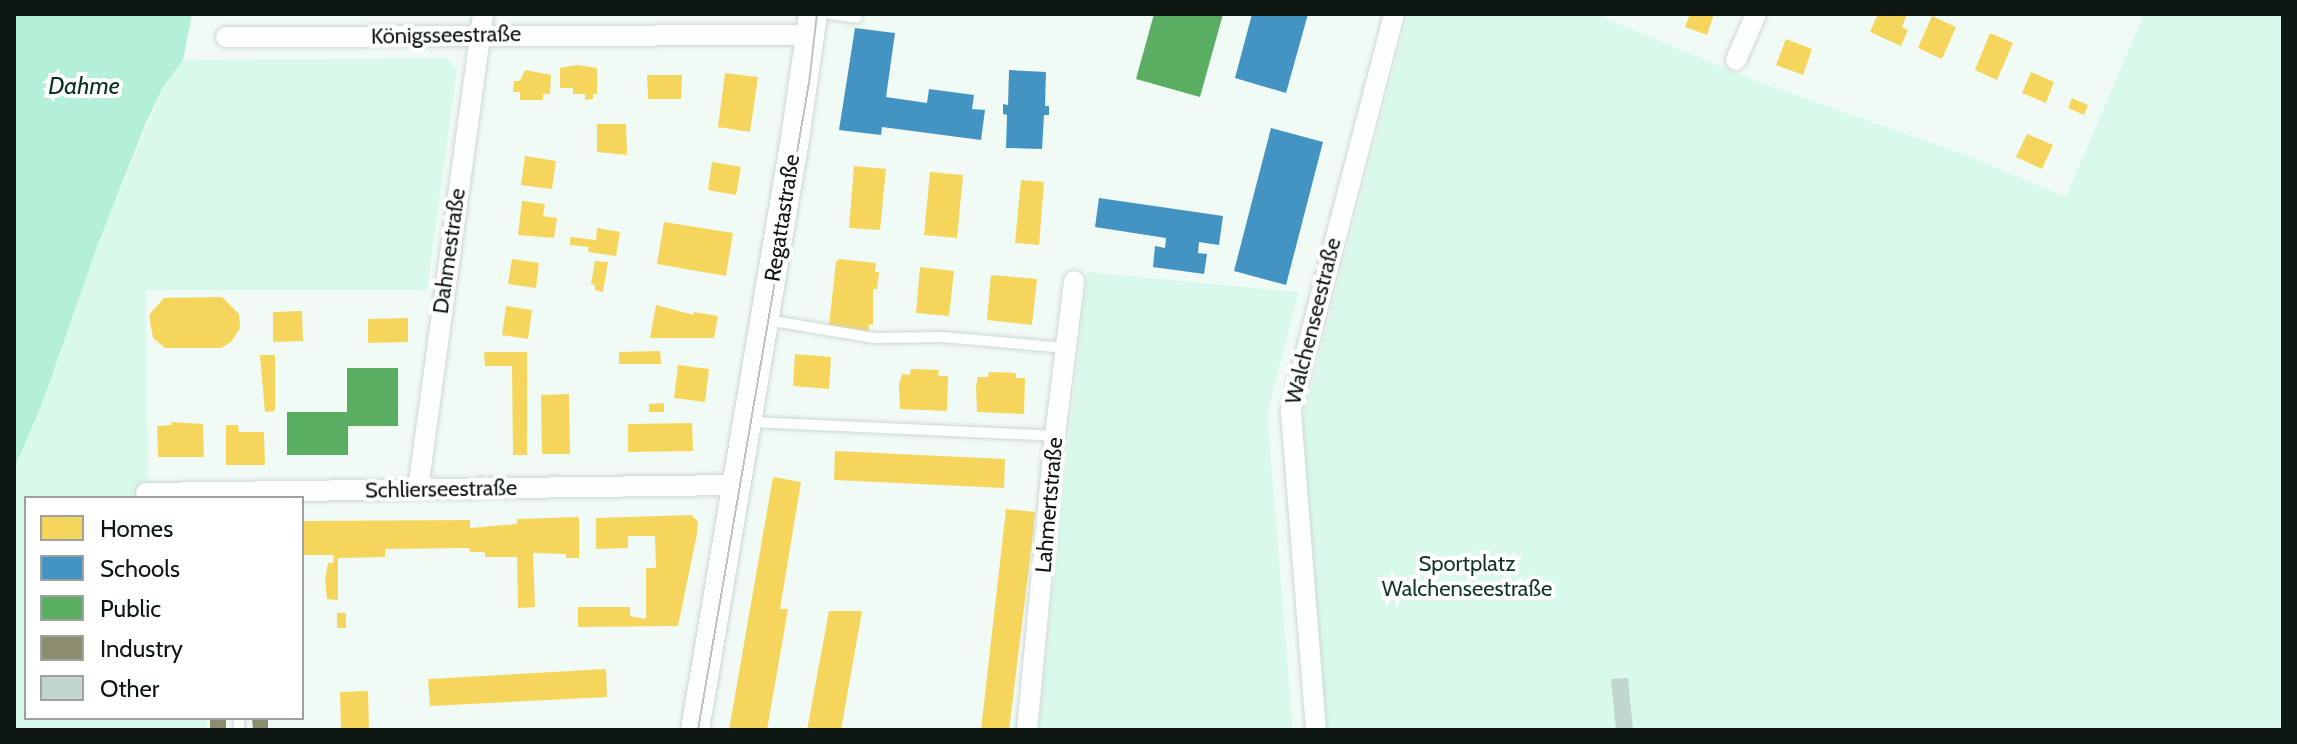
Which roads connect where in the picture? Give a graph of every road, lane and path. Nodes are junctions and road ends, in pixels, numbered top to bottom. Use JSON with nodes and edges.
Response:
{"nodes":[{"id":1,"x":830,"y":14,"type":"edge"},
{"id":2,"x":1394,"y":14,"type":"edge"},
{"id":3,"x":1756,"y":14,"type":"edge"},
{"id":4,"x":857,"y":18,"type":"dead end"},
{"id":5,"x":482,"y":24,"type":"edge"},
{"id":6,"x":812,"y":25,"type":"edge"},
{"id":7,"x":226,"y":37,"type":"dead end"},
{"id":8,"x":1736,"y":60,"type":"dead end"},
{"id":9,"x":1074,"y":281,"type":"dead end"},
{"id":10,"x":765,"y":320,"type":"junction"},
{"id":11,"x":1066,"y":348,"type":"junction"},
{"id":12,"x":748,"y":422,"type":"junction"},
{"id":13,"x":1055,"y":436,"type":"junction"},
{"id":14,"x":737,"y":485,"type":"junction"},
{"id":15,"x":418,"y":489,"type":"junction"},
{"id":16,"x":146,"y":493,"type":"dead end"},
{"id":17,"x":695,"y":730,"type":"edge"},
{"id":18,"x":1027,"y":730,"type":"edge"},
{"id":19,"x":1316,"y":730,"type":"edge"}],
"edges":[{"from":1,"to":4,"type":"lane"},
{"from":2,"to":19,"type":"street","name":"Walchenseestraße"},
{"from":3,"to":8,"type":"street"},
{"from":5,"to":6,"type":"street","name":"Königsseestraße"},
{"from":5,"to":7,"type":"street","name":"Königsseestraße"},
{"from":5,"to":15,"type":"street","name":"Dahmestraße"},
{"from":6,"to":10,"type":"main road","name":"Regattastraße"},
{"from":9,"to":11,"type":"street","name":"Lahmertstraße"},
{"from":10,"to":11,"type":"lane"},
{"from":10,"to":12,"type":"main road","name":"Regattastraße"},
{"from":11,"to":13,"type":"street","name":"Lahmertstraße"},
{"from":12,"to":13,"type":"lane"},
{"from":12,"to":14,"type":"main road","name":"Regattastraße"},
{"from":13,"to":18,"type":"street","name":"Lahmertstraße"},
{"from":14,"to":15,"type":"street","name":"Schlierseestraße"},
{"from":14,"to":17,"type":"main road","name":"Regattastraße"},
{"from":15,"to":16,"type":"street","name":"Schlierseestraße"}]}
